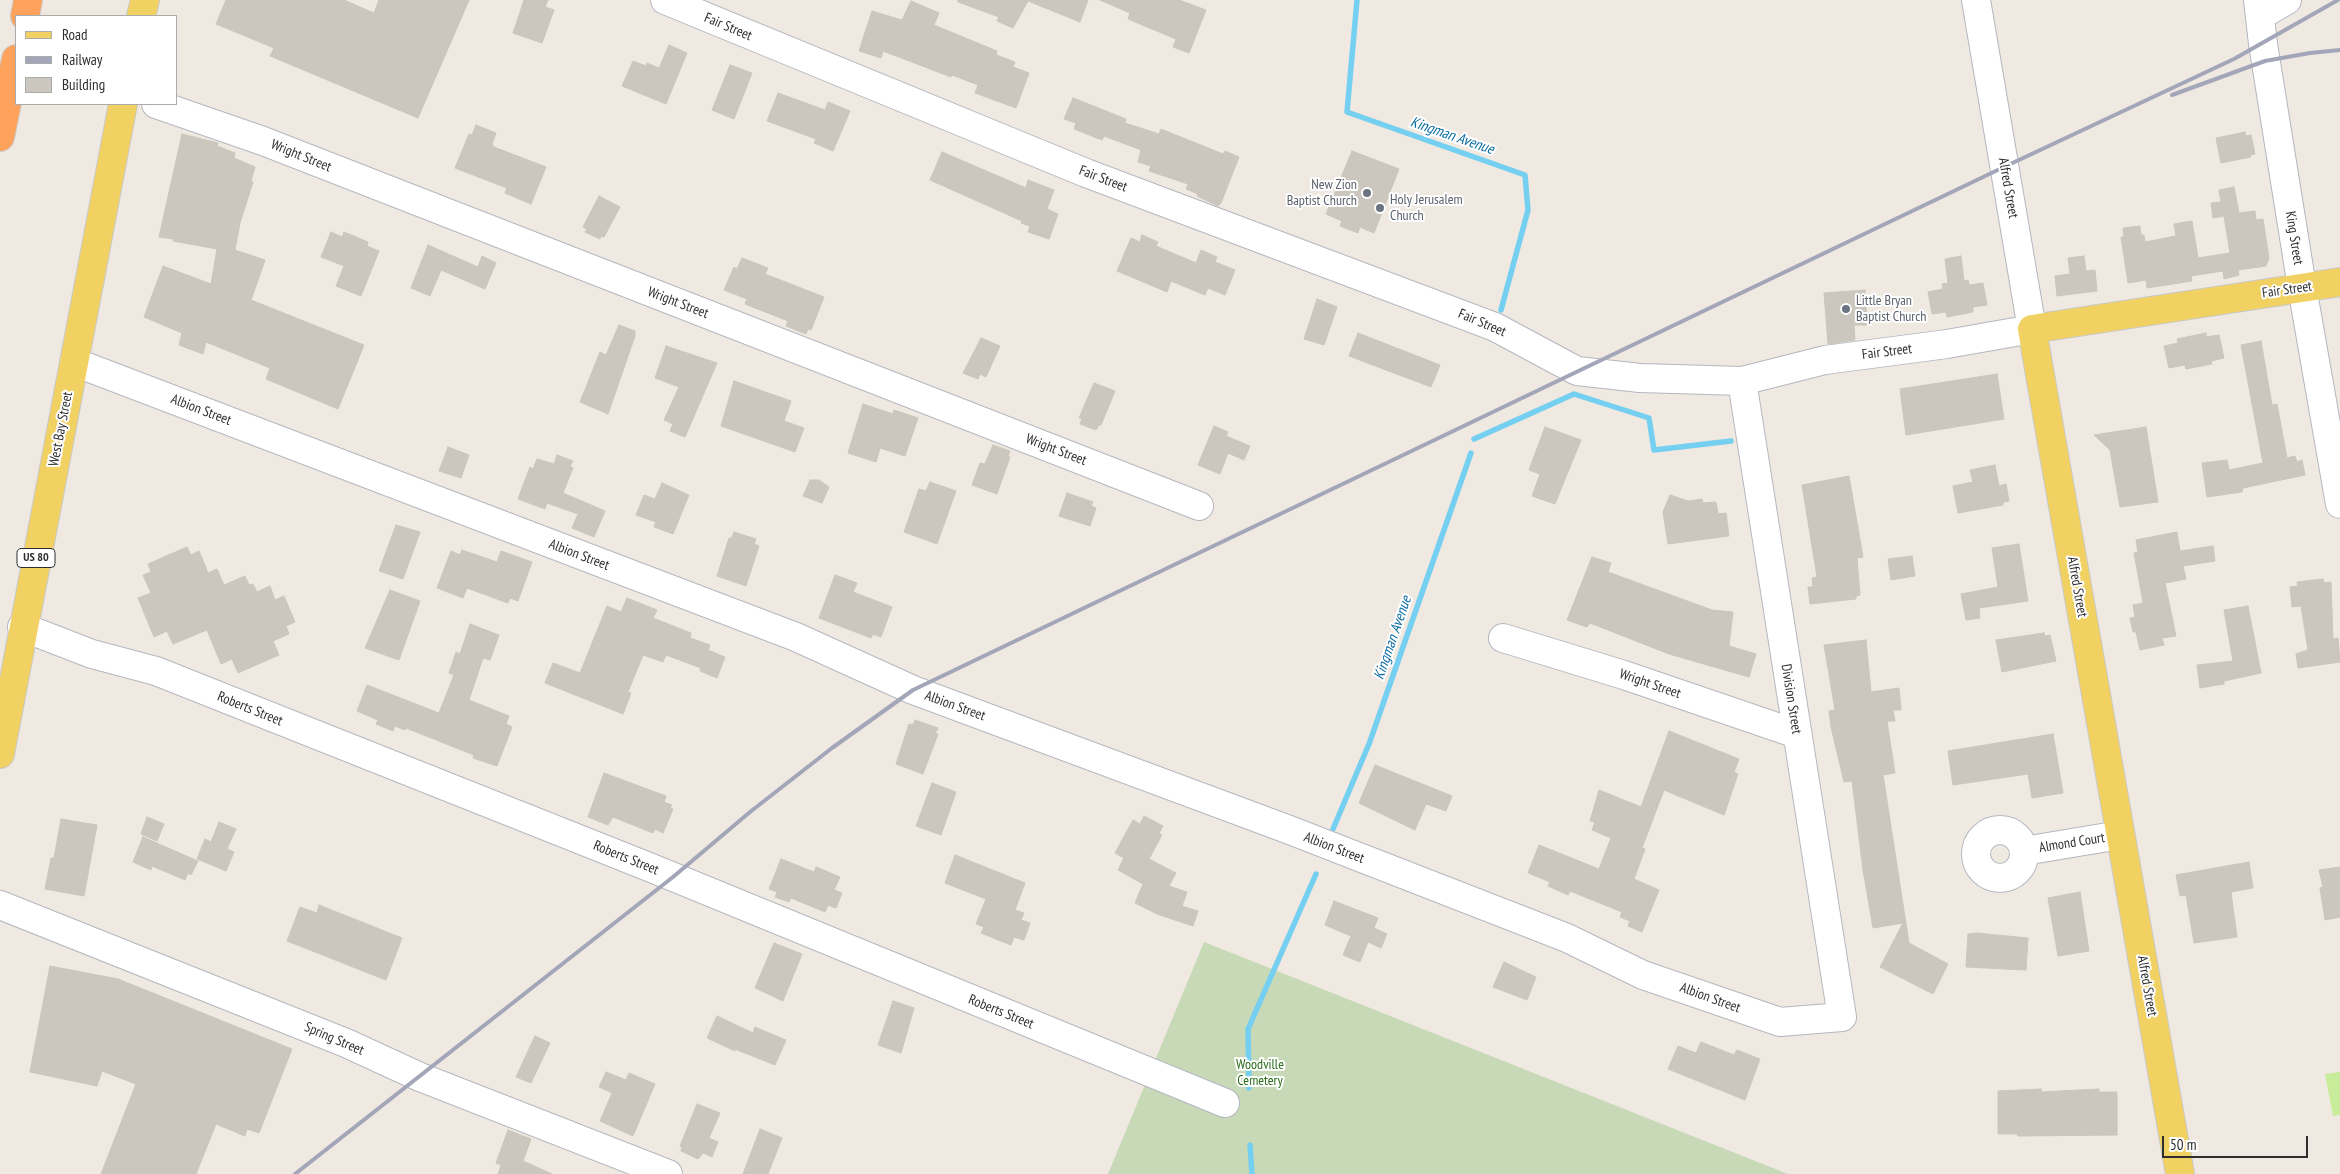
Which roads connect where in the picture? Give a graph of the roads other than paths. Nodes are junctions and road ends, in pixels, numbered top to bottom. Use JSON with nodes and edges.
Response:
{"nodes":[{"id":1,"x":28,"y":0,"type":"edge"},
{"id":2,"x":145,"y":0,"type":"edge"},
{"id":3,"x":665,"y":0,"type":"edge"},
{"id":4,"x":1976,"y":0,"type":"edge"},
{"id":5,"x":2287,"y":0,"type":"edge"},
{"id":6,"x":2260,"y":8,"type":"edge"},
{"id":7,"x":25,"y":15,"type":"edge"},
{"id":8,"x":141,"y":15,"type":"edge"},
{"id":9,"x":15,"y":64,"type":"edge"},
{"id":10,"x":123,"y":105,"type":"edge"},
{"id":11,"x":159,"y":105,"type":"edge"},
{"id":12,"x":0,"y":137,"type":"edge"},
{"id":13,"x":2340,"y":282,"type":"edge"},
{"id":14,"x":2302,"y":287,"type":"junction"},
{"id":15,"x":2032,"y":329,"type":"junction"},
{"id":16,"x":74,"y":362,"type":"junction"},
{"id":17,"x":1742,"y":381,"type":"junction"},
{"id":18,"x":2340,"y":504,"type":"edge"},
{"id":19,"x":1200,"y":506,"type":"dead end"},
{"id":20,"x":22,"y":628,"type":"junction"},
{"id":21,"x":1502,"y":638,"type":"dead end"},
{"id":22,"x":1797,"y":734,"type":"junction"},
{"id":23,"x":0,"y":754,"type":"edge"},
{"id":24,"x":2120,"y":835,"type":"junction"},
{"id":25,"x":2024,"y":851,"type":"dead end"},
{"id":26,"x":0,"y":905,"type":"edge"},
{"id":27,"x":1842,"y":1017,"type":"joint"},
{"id":28,"x":1224,"y":1103,"type":"dead end"},
{"id":29,"x":668,"y":1174,"type":"edge"},
{"id":30,"x":2180,"y":1174,"type":"edge"}],
"edges":[{"from":1,"to":7,"type":"highway"},
{"from":2,"to":8,"type":"main road"},
{"from":3,"to":17,"type":"street","name":"Fair Street"},
{"from":4,"to":15,"type":"street","name":"Alfred Street"},
{"from":5,"to":6,"type":"street"},
{"from":6,"to":14,"type":"street","name":"King Street"},
{"from":9,"to":12,"type":"highway"},
{"from":10,"to":16,"type":"main road","name":"West Bay Street","number":"US 80"},
{"from":11,"to":19,"type":"street","name":"Wright Street"},
{"from":13,"to":14,"type":"main road","name":"Fair Street"},
{"from":14,"to":15,"type":"main road","name":"Fair Street"},
{"from":14,"to":18,"type":"street","name":"King Street"},
{"from":15,"to":17,"type":"street","name":"Fair Street"},
{"from":15,"to":24,"type":"main road","name":"Alfred Street"},
{"from":16,"to":20,"type":"main road","name":"West Bay Street","number":"US 80"},
{"from":16,"to":27,"type":"street","name":"Albion Street"},
{"from":17,"to":22,"type":"street","name":"Division Street"},
{"from":20,"to":23,"type":"main road","name":"West Bay Street","number":"US 80"},
{"from":20,"to":28,"type":"street","name":"Roberts Street"},
{"from":21,"to":22,"type":"street","name":"Wright Street"},
{"from":22,"to":27,"type":"street","name":"Division Street"},
{"from":24,"to":25,"type":"street","name":"Almond Court"},
{"from":24,"to":30,"type":"main road","name":"Alfred Street"},
{"from":26,"to":29,"type":"street","name":"Spring Street"}]}
